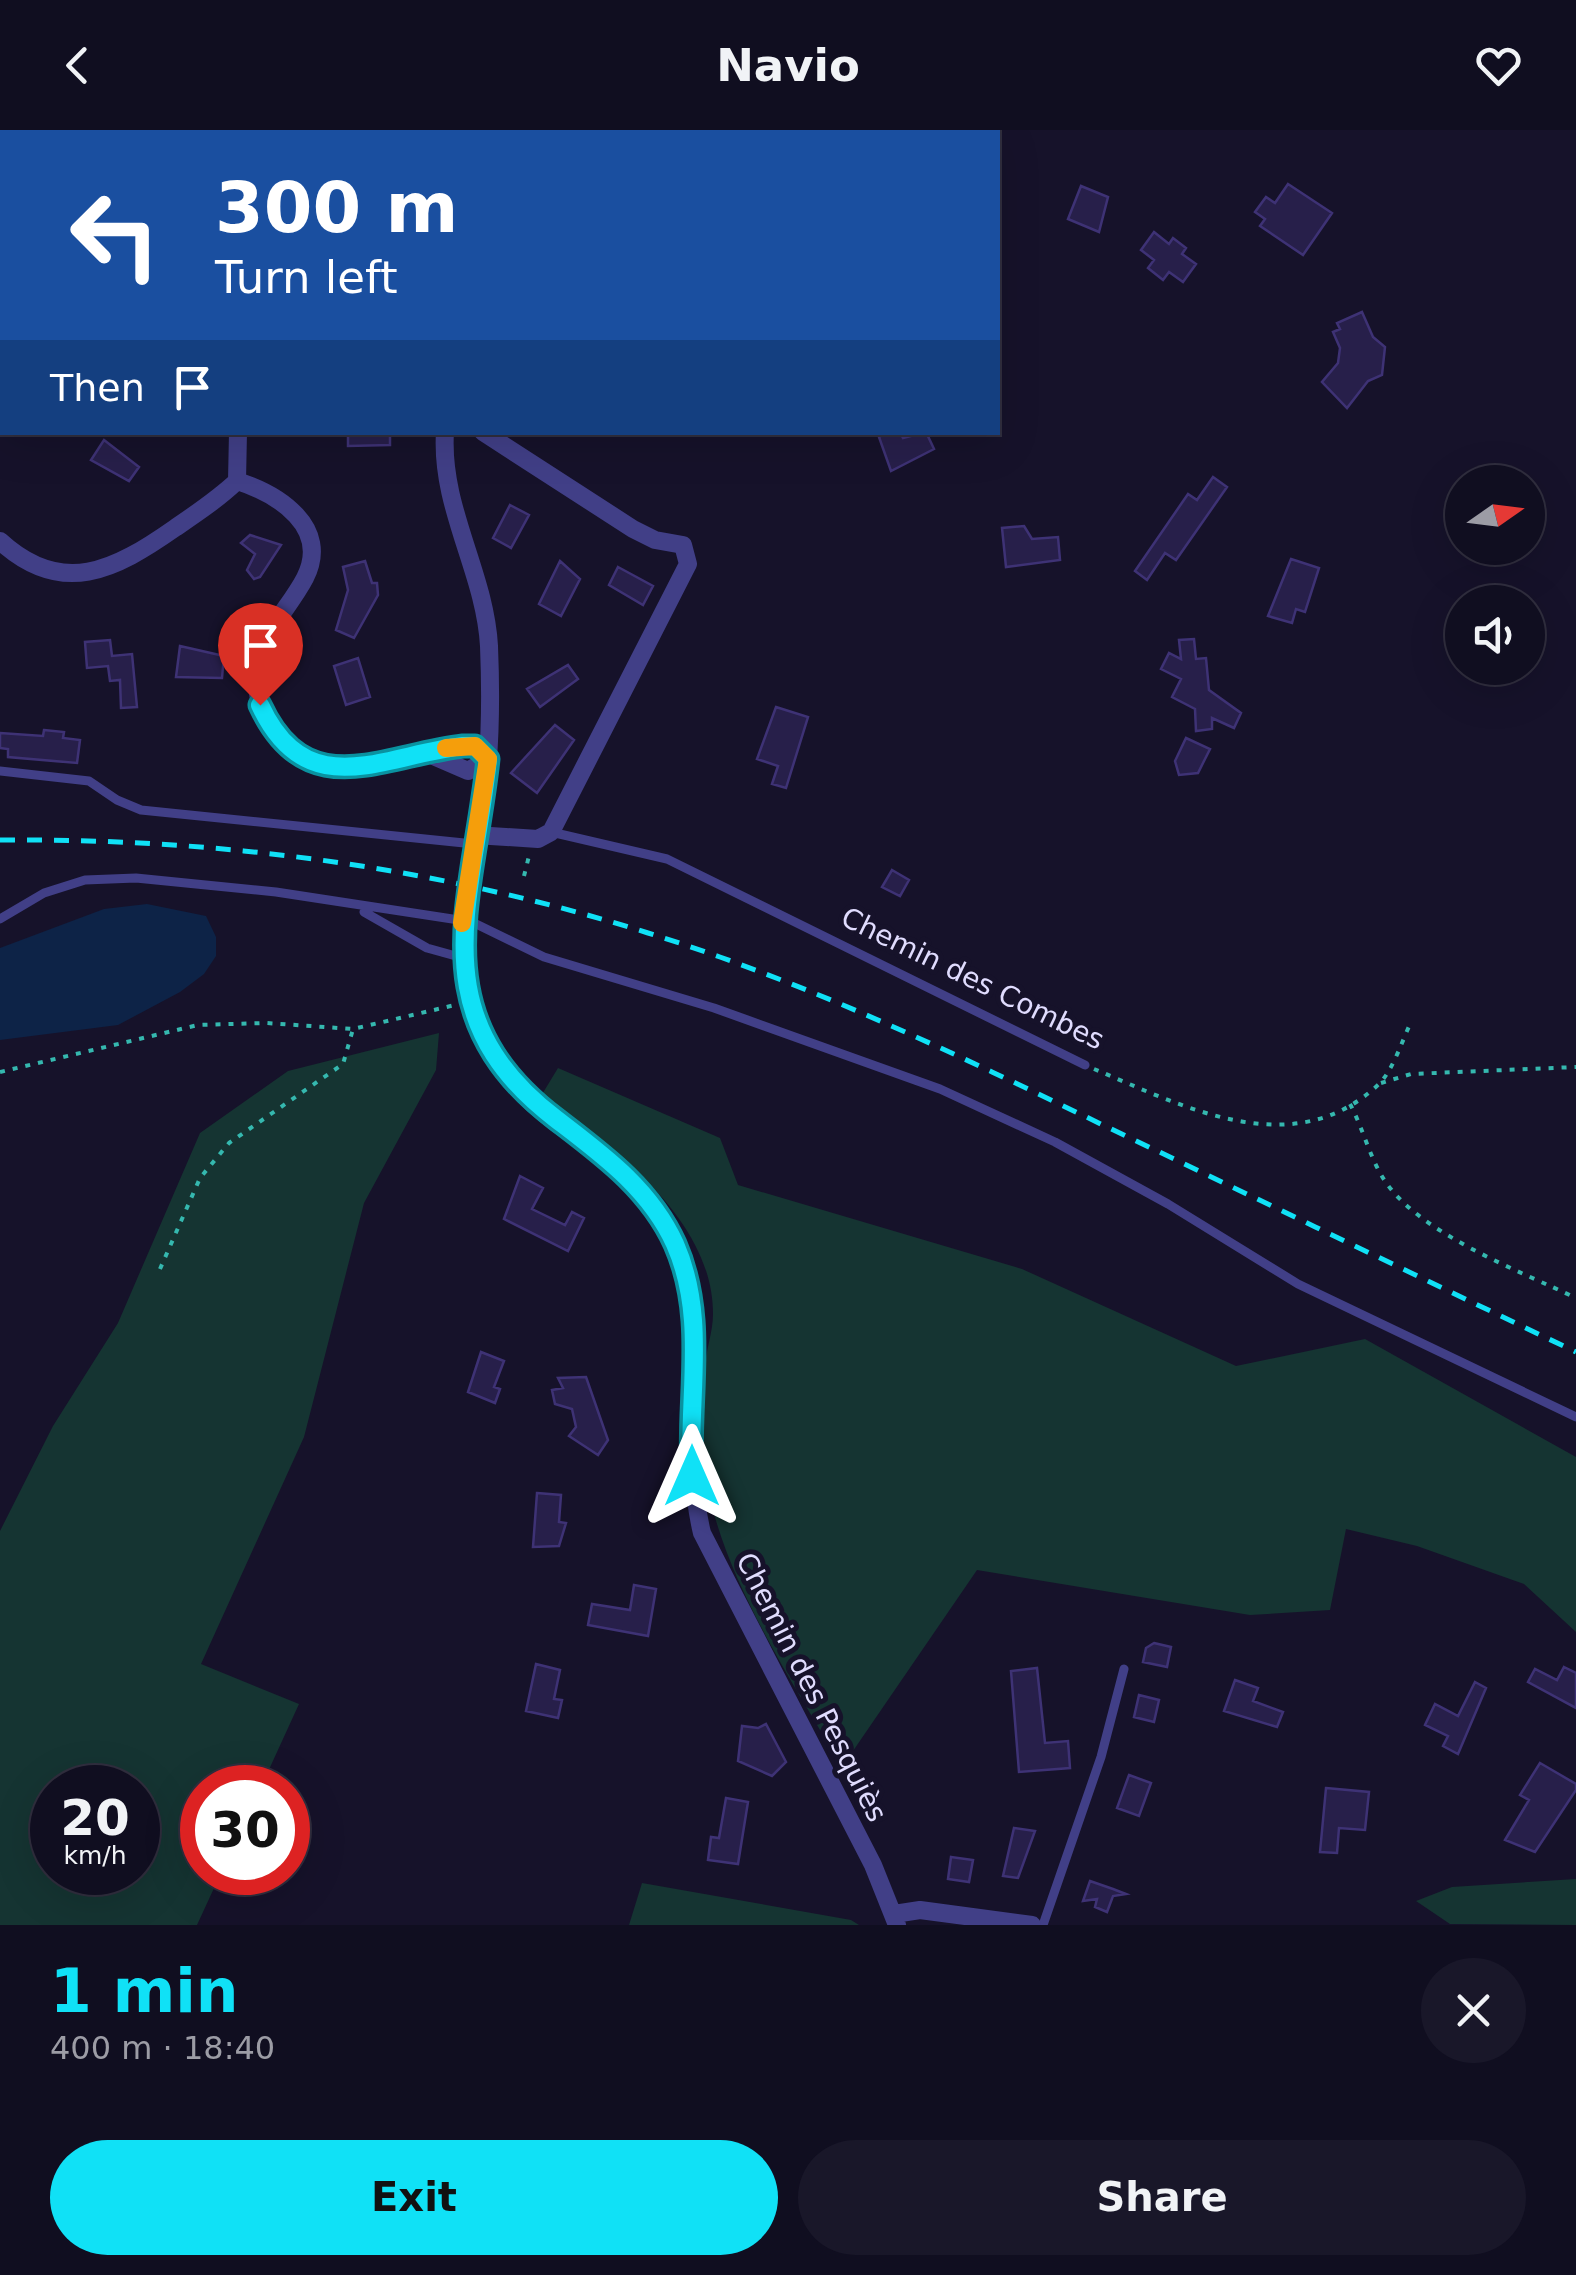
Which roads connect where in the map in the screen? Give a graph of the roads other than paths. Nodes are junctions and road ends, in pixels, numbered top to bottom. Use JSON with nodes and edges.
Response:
{"nodes":[{"id":1,"x":238,"y":435,"type":"edge"},
{"id":2,"x":444,"y":435,"type":"edge"},
{"id":3,"x":488,"y":435,"type":"edge"},
{"id":4,"x":237,"y":481,"type":"junction"},
{"id":5,"x":0,"y":540,"type":"edge"},
{"id":6,"x":479,"y":759,"type":"junction"},
{"id":7,"x":0,"y":771,"type":"edge"},
{"id":8,"x":551,"y":832,"type":"junction"},
{"id":9,"x":475,"y":840,"type":"junction"},
{"id":10,"x":357,"y":907,"type":"junction"},
{"id":11,"x":0,"y":919,"type":"edge"},
{"id":12,"x":462,"y":920,"type":"junction"},
{"id":13,"x":463,"y":958,"type":"junction"},
{"id":14,"x":1086,"y":1065,"type":"road end"},
{"id":15,"x":1576,"y":1416,"type":"edge"},
{"id":16,"x":1124,"y":1669,"type":"dead end"},
{"id":17,"x":895,"y":1920,"type":"edge"},
{"id":18,"x":1032,"y":1925,"type":"edge"},
{"id":19,"x":1043,"y":1925,"type":"edge"}],
"edges":[{"from":1,"to":4,"type":"street"},
{"from":2,"to":6,"type":"street","name":"Chemin des Pesquiès"},
{"from":3,"to":8,"type":"street"},
{"from":4,"to":5,"type":"street"},
{"from":4,"to":6,"type":"street"},
{"from":6,"to":9,"type":"street","name":"Chemin des Pesquiès"},
{"from":7,"to":9,"type":"lane"},
{"from":8,"to":9,"type":"street","name":"Chemin des Combes"},
{"from":8,"to":14,"type":"lane","name":"Chemin des Combes"},
{"from":9,"to":12,"type":"street","name":"Chemin des Pesquiès"},
{"from":10,"to":11,"type":"lane"},
{"from":10,"to":12,"type":"lane"},
{"from":10,"to":13,"type":"lane"},
{"from":12,"to":13,"type":"street","name":"Chemin des Pesquiès"},
{"from":12,"to":15,"type":"lane"},
{"from":13,"to":17,"type":"street","name":"Chemin des Pesquiès"},
{"from":16,"to":19,"type":"lane"},
{"from":17,"to":18,"type":"street"}]}
